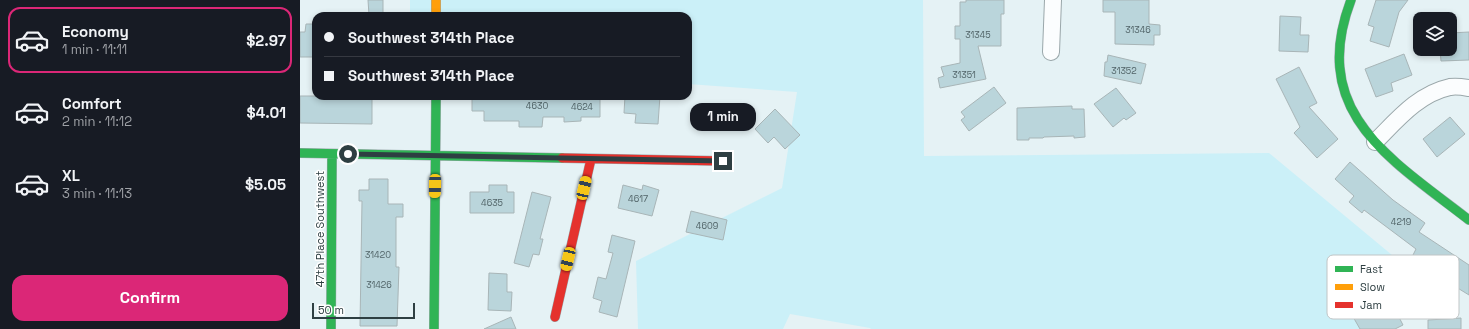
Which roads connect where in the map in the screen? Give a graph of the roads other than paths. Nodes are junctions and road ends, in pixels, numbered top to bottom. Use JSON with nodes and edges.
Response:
{"nodes":[{"id":1,"x":436,"y":0,"type":"edge"},
{"id":2,"x":1052,"y":0,"type":"edge"},
{"id":3,"x":1350,"y":0,"type":"edge"},
{"id":4,"x":436,"y":12,"type":"edge"},
{"id":5,"x":1051,"y":52,"type":"dead end"},
{"id":6,"x":1469,"y":88,"type":"edge"},
{"id":7,"x":436,"y":100,"type":"edge"},
{"id":8,"x":1375,"y":142,"type":"junction"},
{"id":9,"x":300,"y":154,"type":"edge"},
{"id":10,"x":332,"y":154,"type":"junction"},
{"id":11,"x":436,"y":155,"type":"junction"},
{"id":12,"x":591,"y":159,"type":"junction"},
{"id":13,"x":723,"y":161,"type":"dead end"},
{"id":14,"x":1469,"y":220,"type":"edge"},
{"id":15,"x":555,"y":316,"type":"dead end"},
{"id":16,"x":331,"y":329,"type":"edge"},
{"id":17,"x":434,"y":329,"type":"edge"}],
"edges":[{"from":1,"to":4,"type":"street"},
{"from":2,"to":5,"type":"street"},
{"from":3,"to":8,"type":"street"},
{"from":6,"to":8,"type":"street"},
{"from":7,"to":11,"type":"street"},
{"from":8,"to":14,"type":"street"},
{"from":9,"to":10,"type":"street"},
{"from":10,"to":11,"type":"street"},
{"from":10,"to":16,"type":"street","name":"47th Place Southwest"},
{"from":11,"to":12,"type":"street"},
{"from":11,"to":17,"type":"street"},
{"from":12,"to":13,"type":"street"},
{"from":12,"to":15,"type":"street"}]}
